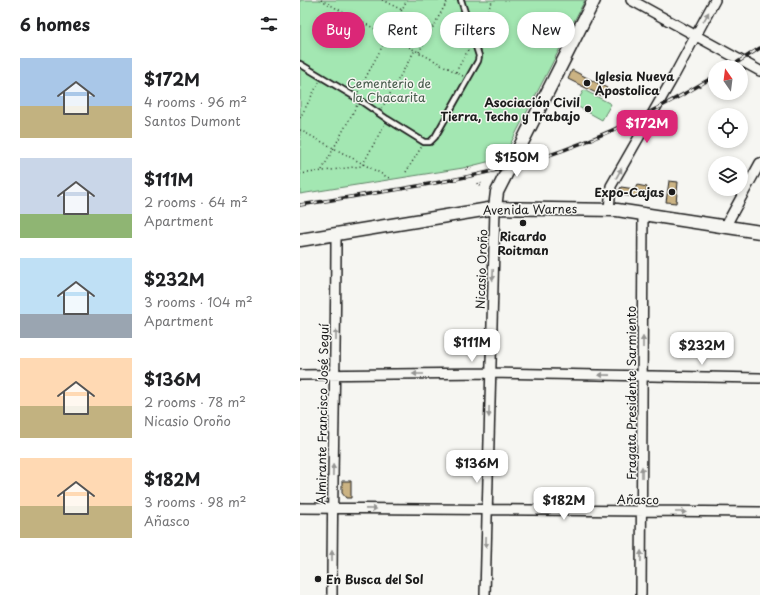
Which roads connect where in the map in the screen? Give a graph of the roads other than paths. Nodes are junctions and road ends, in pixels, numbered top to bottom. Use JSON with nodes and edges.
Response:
{"nodes":[{"id":1,"x":462,"y":0,"type":"edge"},
{"id":2,"x":594,"y":0,"type":"edge"},
{"id":3,"x":631,"y":0,"type":"edge"},
{"id":4,"x":715,"y":0,"type":"edge"},
{"id":5,"x":696,"y":35,"type":"junction"},
{"id":6,"x":300,"y":64,"type":"edge"},
{"id":7,"x":760,"y":71,"type":"edge"},
{"id":8,"x":760,"y":163,"type":"edge"},
{"id":9,"x":495,"y":208,"type":"junction"},
{"id":10,"x":609,"y":210,"type":"junction"},
{"id":11,"x":643,"y":214,"type":"junction"},
{"id":12,"x":725,"y":227,"type":"junction"},
{"id":13,"x":760,"y":232,"type":"edge"},
{"id":14,"x":336,"y":234,"type":"junction"},
{"id":15,"x":300,"y":240,"type":"edge"},
{"id":16,"x":335,"y":374,"type":"junction"},
{"id":17,"x":490,"y":374,"type":"junction"},
{"id":18,"x":300,"y":375,"type":"edge"},
{"id":19,"x":643,"y":375,"type":"junction"},
{"id":20,"x":760,"y":378,"type":"edge"},
{"id":21,"x":300,"y":508,"type":"edge"},
{"id":22,"x":332,"y":508,"type":"junction"},
{"id":23,"x":487,"y":510,"type":"junction"},
{"id":24,"x":642,"y":512,"type":"junction"},
{"id":25,"x":760,"y":512,"type":"edge"},
{"id":26,"x":332,"y":595,"type":"edge"},
{"id":27,"x":485,"y":595,"type":"edge"},
{"id":28,"x":641,"y":595,"type":"edge"}],
"edges":[{"from":1,"to":6,"type":"lane"},
{"from":2,"to":9,"type":"main road"},
{"from":3,"to":5,"type":"street"},
{"from":5,"to":4,"type":"street","one_way":true},
{"from":5,"to":7,"type":"street"},
{"from":10,"to":5,"type":"street","one_way":true},
{"from":8,"to":12,"type":"street"},
{"from":9,"to":10,"type":"main road","name":"Avenida Warnes"},
{"from":9,"to":14,"type":"main road","name":"Avenida Warnes"},
{"from":9,"to":17,"type":"street","name":"Nicasio Oroño","one_way":true},
{"from":10,"to":11,"type":"main road","name":"Avenida Warnes"},
{"from":11,"to":12,"type":"main road","name":"Avenida Warnes"},
{"from":19,"to":11,"type":"street","name":"Fragata Presidente Sarmiento","one_way":true},
{"from":12,"to":13,"type":"main road","name":"Avenida Warnes"},
{"from":14,"to":15,"type":"main road","name":"Avenida Warnes"},
{"from":16,"to":14,"type":"street","name":"Almirante Francisco José Seguí","one_way":true},
{"from":17,"to":16,"type":"street","one_way":true},
{"from":16,"to":18,"type":"street"},
{"from":22,"to":16,"type":"street","name":"Almirante Francisco José Seguí","one_way":true},
{"from":19,"to":17,"type":"street","one_way":true},
{"from":17,"to":23,"type":"street","name":"Nicasio Oroño","one_way":true},
{"from":19,"to":20,"type":"street"},
{"from":24,"to":19,"type":"street","name":"Fragata Presidente Sarmiento","one_way":true},
{"from":21,"to":22,"type":"street","name":"Añasco"},
{"from":22,"to":23,"type":"street","name":"Añasco","one_way":true},
{"from":26,"to":22,"type":"street","name":"Almirante Francisco José Seguí","one_way":true},
{"from":23,"to":24,"type":"street","name":"Añasco"},
{"from":23,"to":27,"type":"street","name":"Nicasio Oroño","one_way":true},
{"from":24,"to":25,"type":"street","name":"Añasco","one_way":true},
{"from":28,"to":24,"type":"street","name":"Fragata Presidente Sarmiento","one_way":true}]}
